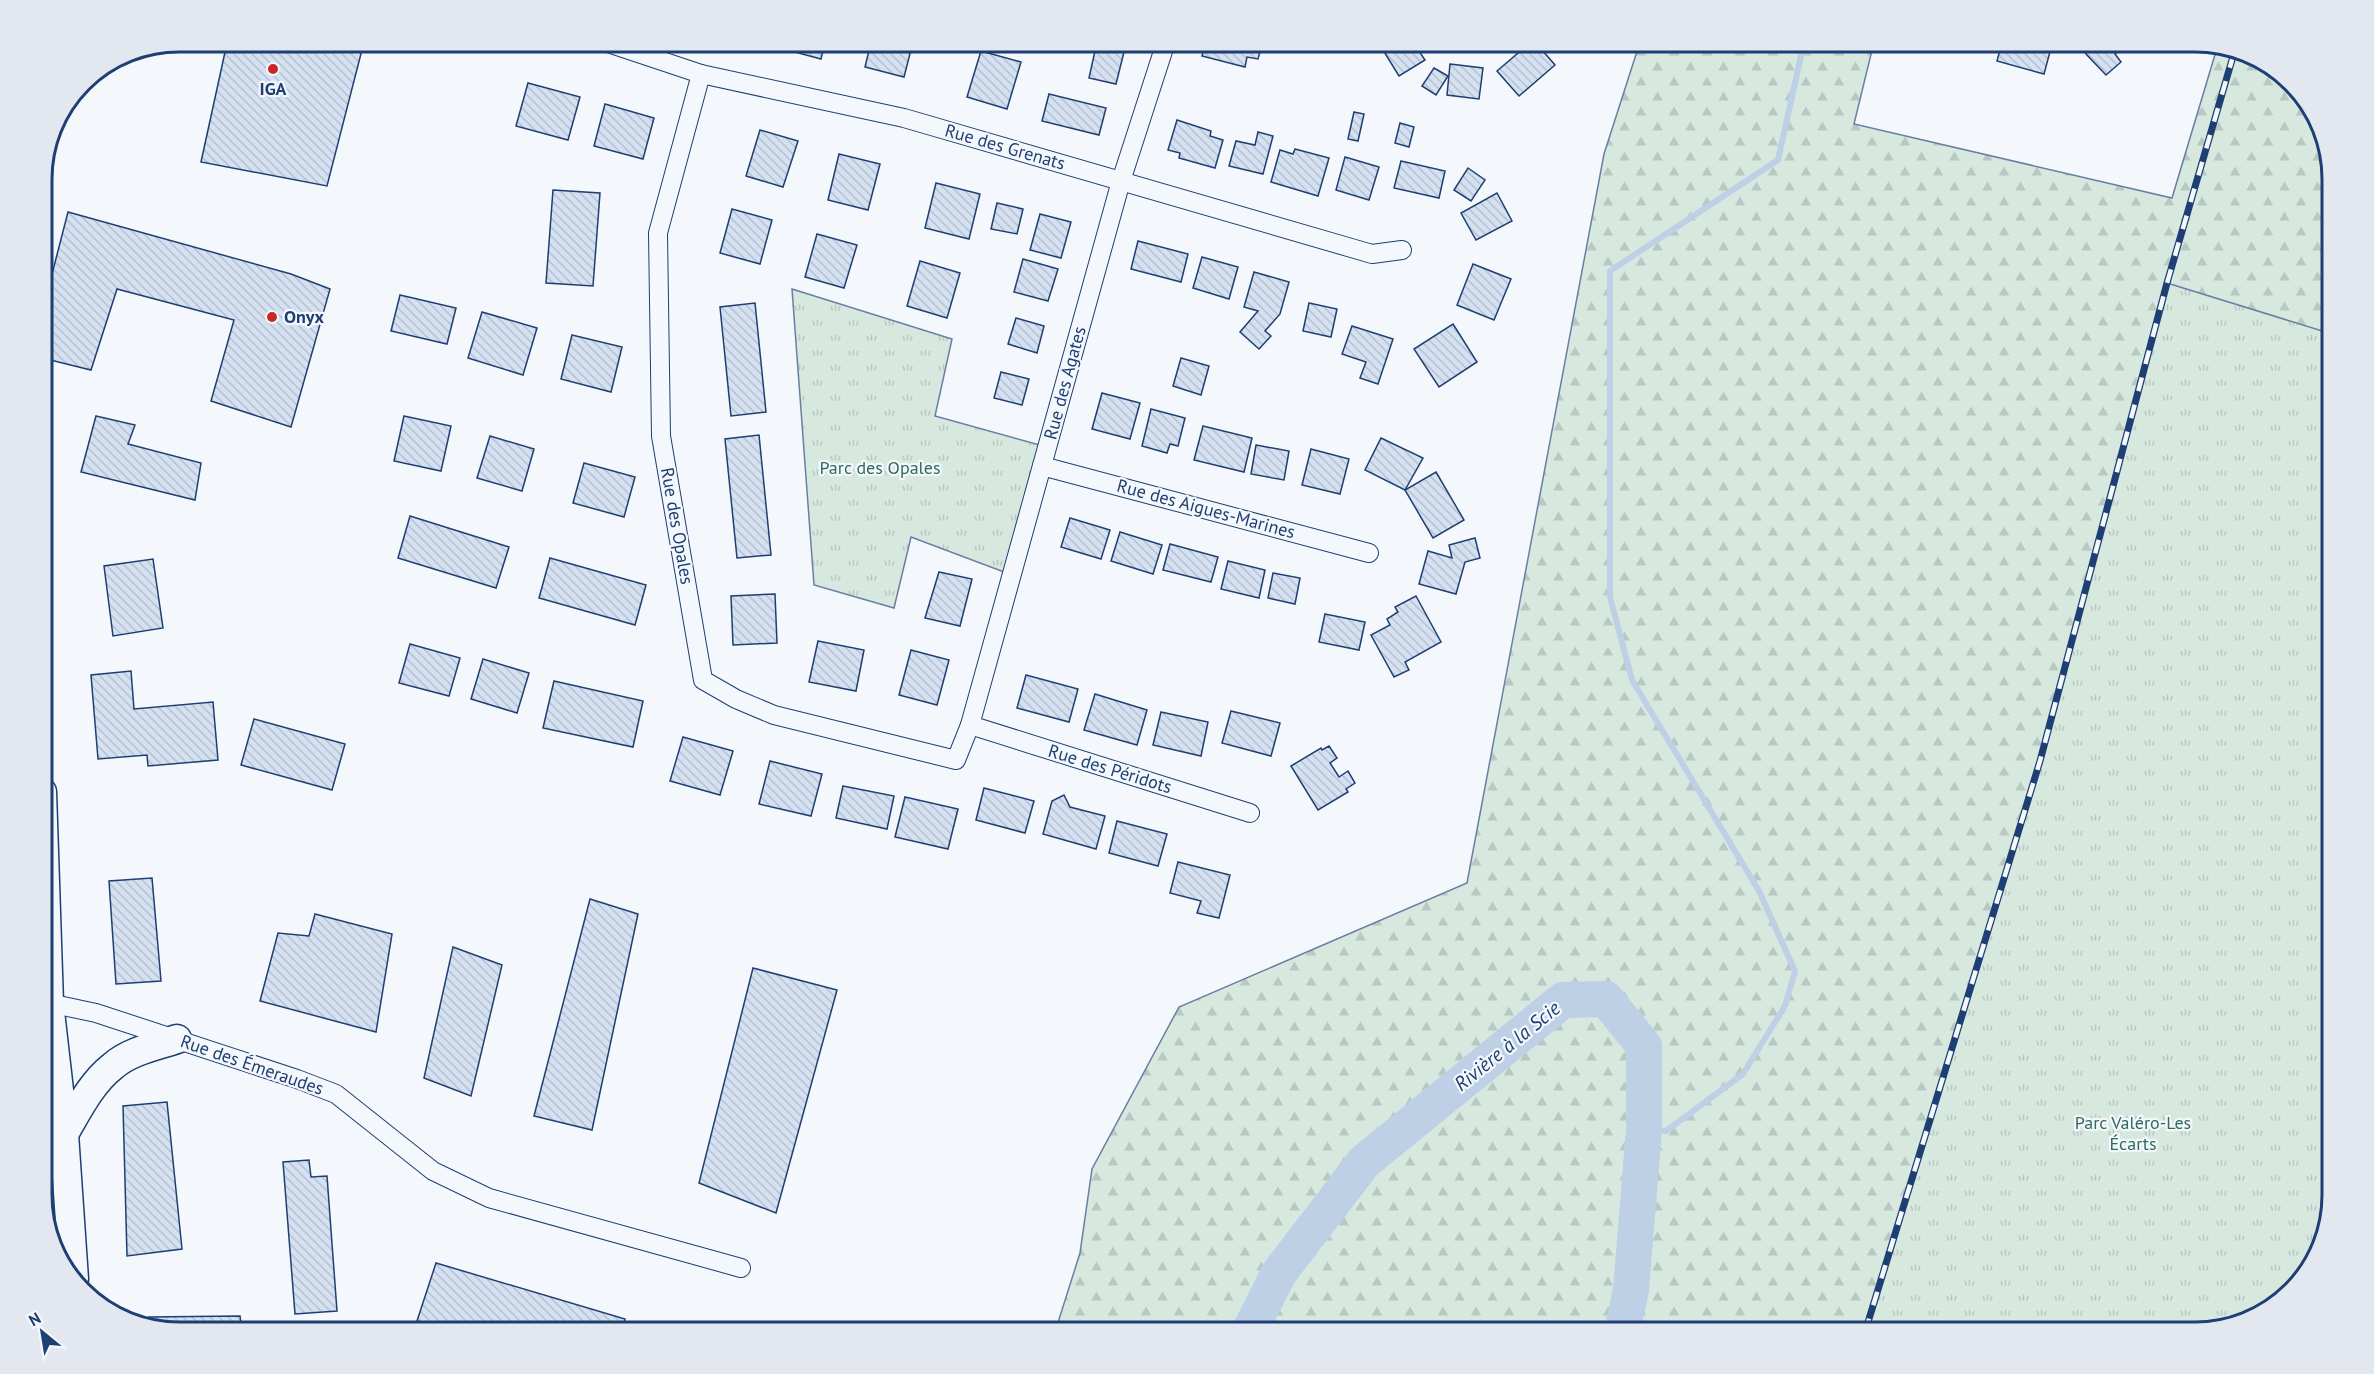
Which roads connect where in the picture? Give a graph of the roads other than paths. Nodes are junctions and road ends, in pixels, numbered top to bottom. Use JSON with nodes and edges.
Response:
{"nodes":[{"id":1,"x":635,"y":52,"type":"edge"},
{"id":2,"x":1163,"y":52,"type":"edge"},
{"id":3,"x":701,"y":74,"type":"junction"},
{"id":4,"x":1121,"y":181,"type":"junction"},
{"id":5,"x":1402,"y":250,"type":"dead end"},
{"id":6,"x":1042,"y":466,"type":"junction"},
{"id":7,"x":1369,"y":553,"type":"dead end"},
{"id":8,"x":970,"y":725,"type":"junction"},
{"id":9,"x":1250,"y":813,"type":"dead end"},
{"id":10,"x":53,"y":991,"type":"edge"},
{"id":11,"x":177,"y":1039,"type":"junction"},
{"id":12,"x":53,"y":1045,"type":"edge"},
{"id":13,"x":64,"y":1134,"type":"junction"},
{"id":14,"x":73,"y":1263,"type":"edge"},
{"id":15,"x":741,"y":1268,"type":"dead end"}],
"edges":[{"from":1,"to":3,"type":"street","name":"Rue des Grenats"},
{"from":2,"to":4,"type":"street","name":"Rue des Agates"},
{"from":3,"to":4,"type":"street","name":"Rue des Grenats"},
{"from":3,"to":8,"type":"street","name":"Rue des Opales"},
{"from":4,"to":5,"type":"street","name":"Rue des Grenats"},
{"from":4,"to":6,"type":"street","name":"Rue des Agates"},
{"from":6,"to":7,"type":"street","name":"Rue des Aigues-Marines"},
{"from":6,"to":8,"type":"street","name":"Rue des Agates"},
{"from":8,"to":9,"type":"street","name":"Rue des Péridots"},
{"from":10,"to":11,"type":"street","name":"Rue des Émeraudes"},
{"from":11,"to":13,"type":"main road"},
{"from":11,"to":15,"type":"street","name":"Rue des Émeraudes"},
{"from":12,"to":13,"type":"main road"},
{"from":13,"to":14,"type":"main road"}]}
